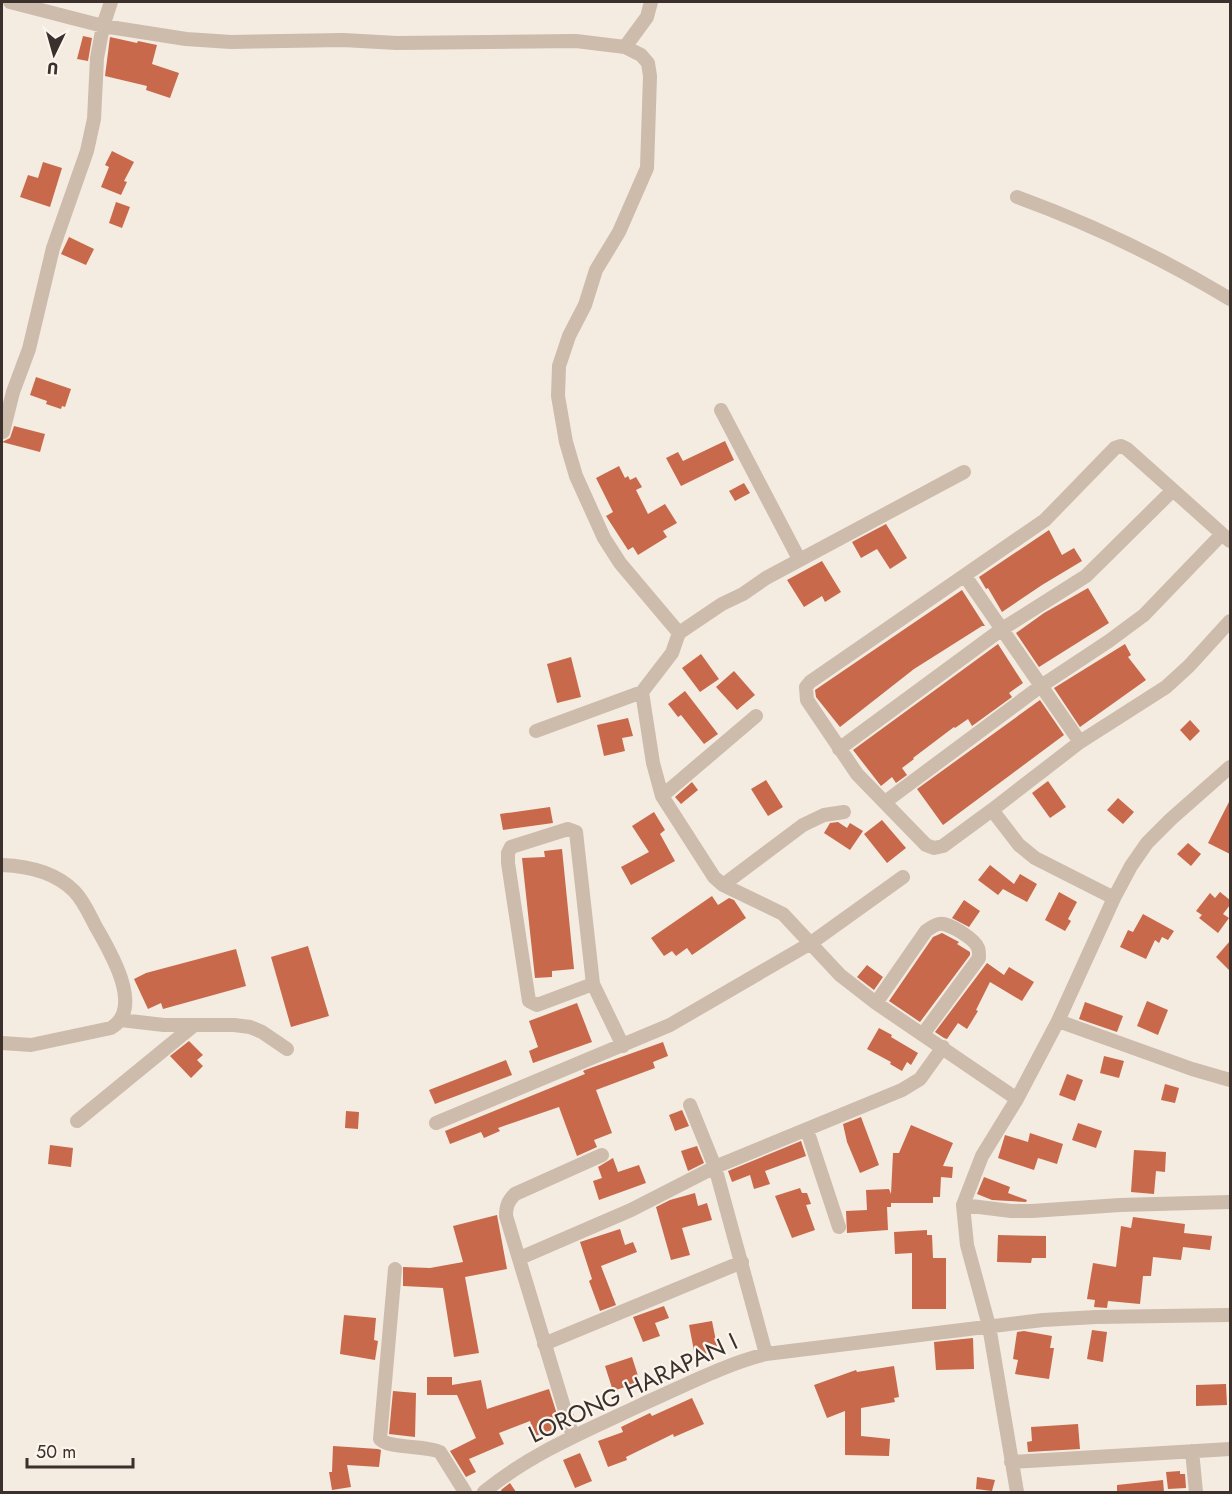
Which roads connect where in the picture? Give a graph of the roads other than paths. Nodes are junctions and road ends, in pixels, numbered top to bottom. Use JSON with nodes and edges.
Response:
{"nodes":[{"id":1,"x":10,"y":2,"type":"edge"},
{"id":2,"x":111,"y":2,"type":"edge"},
{"id":3,"x":651,"y":2,"type":"edge"},
{"id":4,"x":103,"y":26,"type":"junction"},
{"id":5,"x":625,"y":46,"type":"junction"},
{"id":6,"x":1017,"y":197,"type":"dead end"},
{"id":7,"x":1230,"y":299,"type":"edge"},
{"id":8,"x":721,"y":410,"type":"dead end"},
{"id":9,"x":3,"y":432,"type":"dead end"},
{"id":10,"x":964,"y":472,"type":"dead end"},
{"id":11,"x":1173,"y":490,"type":"junction"},
{"id":12,"x":1226,"y":537,"type":"edge"},
{"id":13,"x":799,"y":559,"type":"junction"},
{"id":14,"x":965,"y":576,"type":"junction"},
{"id":15,"x":1230,"y":621,"type":"edge"},
{"id":16,"x":1002,"y":629,"type":"junction"},
{"id":17,"x":679,"y":633,"type":"junction"},
{"id":18,"x":1041,"y":686,"type":"junction"},
{"id":19,"x":642,"y":692,"type":"junction"},
{"id":20,"x":756,"y":716,"type":"dead end"},
{"id":21,"x":536,"y":731,"type":"dead end"},
{"id":22,"x":1080,"y":742,"type":"junction"},
{"id":23,"x":839,"y":749,"type":"junction"},
{"id":24,"x":1230,"y":767,"type":"edge"},
{"id":25,"x":662,"y":796,"type":"junction"},
{"id":26,"x":885,"y":802,"type":"junction"},
{"id":27,"x":992,"y":810,"type":"junction"},
{"id":28,"x":844,"y":812,"type":"dead end"},
{"id":29,"x":2,"y":865,"type":"edge"},
{"id":30,"x":903,"y":877,"type":"dead end"},
{"id":31,"x":723,"y":885,"type":"junction"},
{"id":32,"x":1114,"y":898,"type":"junction"},
{"id":33,"x":811,"y":943,"type":"junction"},
{"id":34,"x":593,"y":984,"type":"junction"},
{"id":35,"x":876,"y":1003,"type":"junction"},
{"id":36,"x":120,"y":1020,"type":"junction"},
{"id":37,"x":1058,"y":1021,"type":"junction"},
{"id":38,"x":193,"y":1026,"type":"junction"},
{"id":39,"x":923,"y":1034,"type":"junction"},
{"id":40,"x":2,"y":1043,"type":"edge"},
{"id":41,"x":623,"y":1046,"type":"junction"},
{"id":42,"x":943,"y":1047,"type":"junction"},
{"id":43,"x":287,"y":1049,"type":"dead end"},
{"id":44,"x":1230,"y":1080,"type":"edge"},
{"id":45,"x":1017,"y":1099,"type":"junction"},
{"id":46,"x":690,"y":1105,"type":"dead end"},
{"id":47,"x":76,"y":1121,"type":"dead end"},
{"id":48,"x":436,"y":1123,"type":"dead end"},
{"id":49,"x":807,"y":1130,"type":"junction"},
{"id":50,"x":602,"y":1155,"type":"dead end"},
{"id":51,"x":715,"y":1167,"type":"junction"},
{"id":52,"x":1230,"y":1202,"type":"edge"},
{"id":53,"x":963,"y":1205,"type":"junction"},
{"id":54,"x":839,"y":1227,"type":"dead end"},
{"id":55,"x":520,"y":1258,"type":"junction"},
{"id":56,"x":742,"y":1263,"type":"junction"},
{"id":57,"x":395,"y":1269,"type":"dead end"},
{"id":58,"x":1230,"y":1316,"type":"edge"},
{"id":59,"x":989,"y":1326,"type":"junction"},
{"id":60,"x":544,"y":1344,"type":"junction"},
{"id":61,"x":766,"y":1354,"type":"junction"},
{"id":62,"x":573,"y":1437,"type":"junction"},
{"id":63,"x":1230,"y":1449,"type":"edge"},
{"id":64,"x":1192,"y":1451,"type":"junction"},
{"id":65,"x":1011,"y":1462,"type":"junction"},
{"id":66,"x":465,"y":1492,"type":"edge"},
{"id":67,"x":484,"y":1492,"type":"edge"},
{"id":68,"x":1017,"y":1492,"type":"edge"},
{"id":69,"x":1196,"y":1492,"type":"edge"}],
"edges":[{"from":1,"to":4,"type":"street"},
{"from":2,"to":4,"type":"street"},
{"from":3,"to":5,"type":"street"},
{"from":4,"to":5,"type":"street"},
{"from":4,"to":9,"type":"street"},
{"from":5,"to":17,"type":"street"},
{"from":6,"to":7,"type":"street"},
{"from":8,"to":13,"type":"street"},
{"from":10,"to":13,"type":"street"},
{"from":11,"to":12,"type":"street"},
{"from":11,"to":14,"type":"street"},
{"from":11,"to":16,"type":"street"},
{"from":12,"to":18,"type":"street"},
{"from":13,"to":17,"type":"street"},
{"from":14,"to":16,"type":"street"},
{"from":14,"to":23,"type":"street"},
{"from":15,"to":22,"type":"street"},
{"from":16,"to":18,"type":"street"},
{"from":16,"to":23,"type":"street"},
{"from":17,"to":19,"type":"street"},
{"from":18,"to":22,"type":"street"},
{"from":18,"to":26,"type":"street"},
{"from":19,"to":21,"type":"street"},
{"from":19,"to":25,"type":"street"},
{"from":20,"to":25,"type":"street"},
{"from":22,"to":27,"type":"street"},
{"from":23,"to":26,"type":"street"},
{"from":24,"to":32,"type":"street"},
{"from":25,"to":31,"type":"street"},
{"from":26,"to":27,"type":"street"},
{"from":27,"to":32,"type":"street"},
{"from":28,"to":31,"type":"street"},
{"from":29,"to":36,"type":"street"},
{"from":30,"to":33,"type":"street"},
{"from":31,"to":33,"type":"street"},
{"from":32,"to":37,"type":"street"},
{"from":33,"to":35,"type":"street"},
{"from":33,"to":41,"type":"street"},
{"from":34,"to":34,"type":"street"},
{"from":34,"to":41,"type":"street"},
{"from":35,"to":39,"type":"street"},
{"from":35,"to":39,"type":"street"},
{"from":36,"to":38,"type":"street"},
{"from":36,"to":40,"type":"street"},
{"from":37,"to":44,"type":"street"},
{"from":37,"to":45,"type":"street"},
{"from":38,"to":43,"type":"street"},
{"from":38,"to":47,"type":"street"},
{"from":39,"to":42,"type":"street"},
{"from":41,"to":48,"type":"street"},
{"from":42,"to":45,"type":"street"},
{"from":42,"to":49,"type":"street"},
{"from":45,"to":53,"type":"street"},
{"from":46,"to":51,"type":"street"},
{"from":49,"to":51,"type":"street"},
{"from":49,"to":54,"type":"street"},
{"from":50,"to":55,"type":"street"},
{"from":51,"to":55,"type":"street"},
{"from":51,"to":56,"type":"street"},
{"from":52,"to":53,"type":"street"},
{"from":53,"to":59,"type":"street"},
{"from":55,"to":60,"type":"street"},
{"from":56,"to":60,"type":"street"},
{"from":56,"to":61,"type":"street"},
{"from":57,"to":66,"type":"street"},
{"from":58,"to":59,"type":"street","name":"LORONG HARAPAN I"},
{"from":59,"to":61,"type":"street","name":"LORONG HARAPAN I"},
{"from":59,"to":65,"type":"street"},
{"from":60,"to":62,"type":"street"},
{"from":61,"to":62,"type":"street","name":"LORONG HARAPAN I"},
{"from":62,"to":67,"type":"street","name":"LORONG HARAPAN I"},
{"from":63,"to":64,"type":"street"},
{"from":64,"to":65,"type":"street"},
{"from":64,"to":69,"type":"street"},
{"from":65,"to":68,"type":"street"}]}
